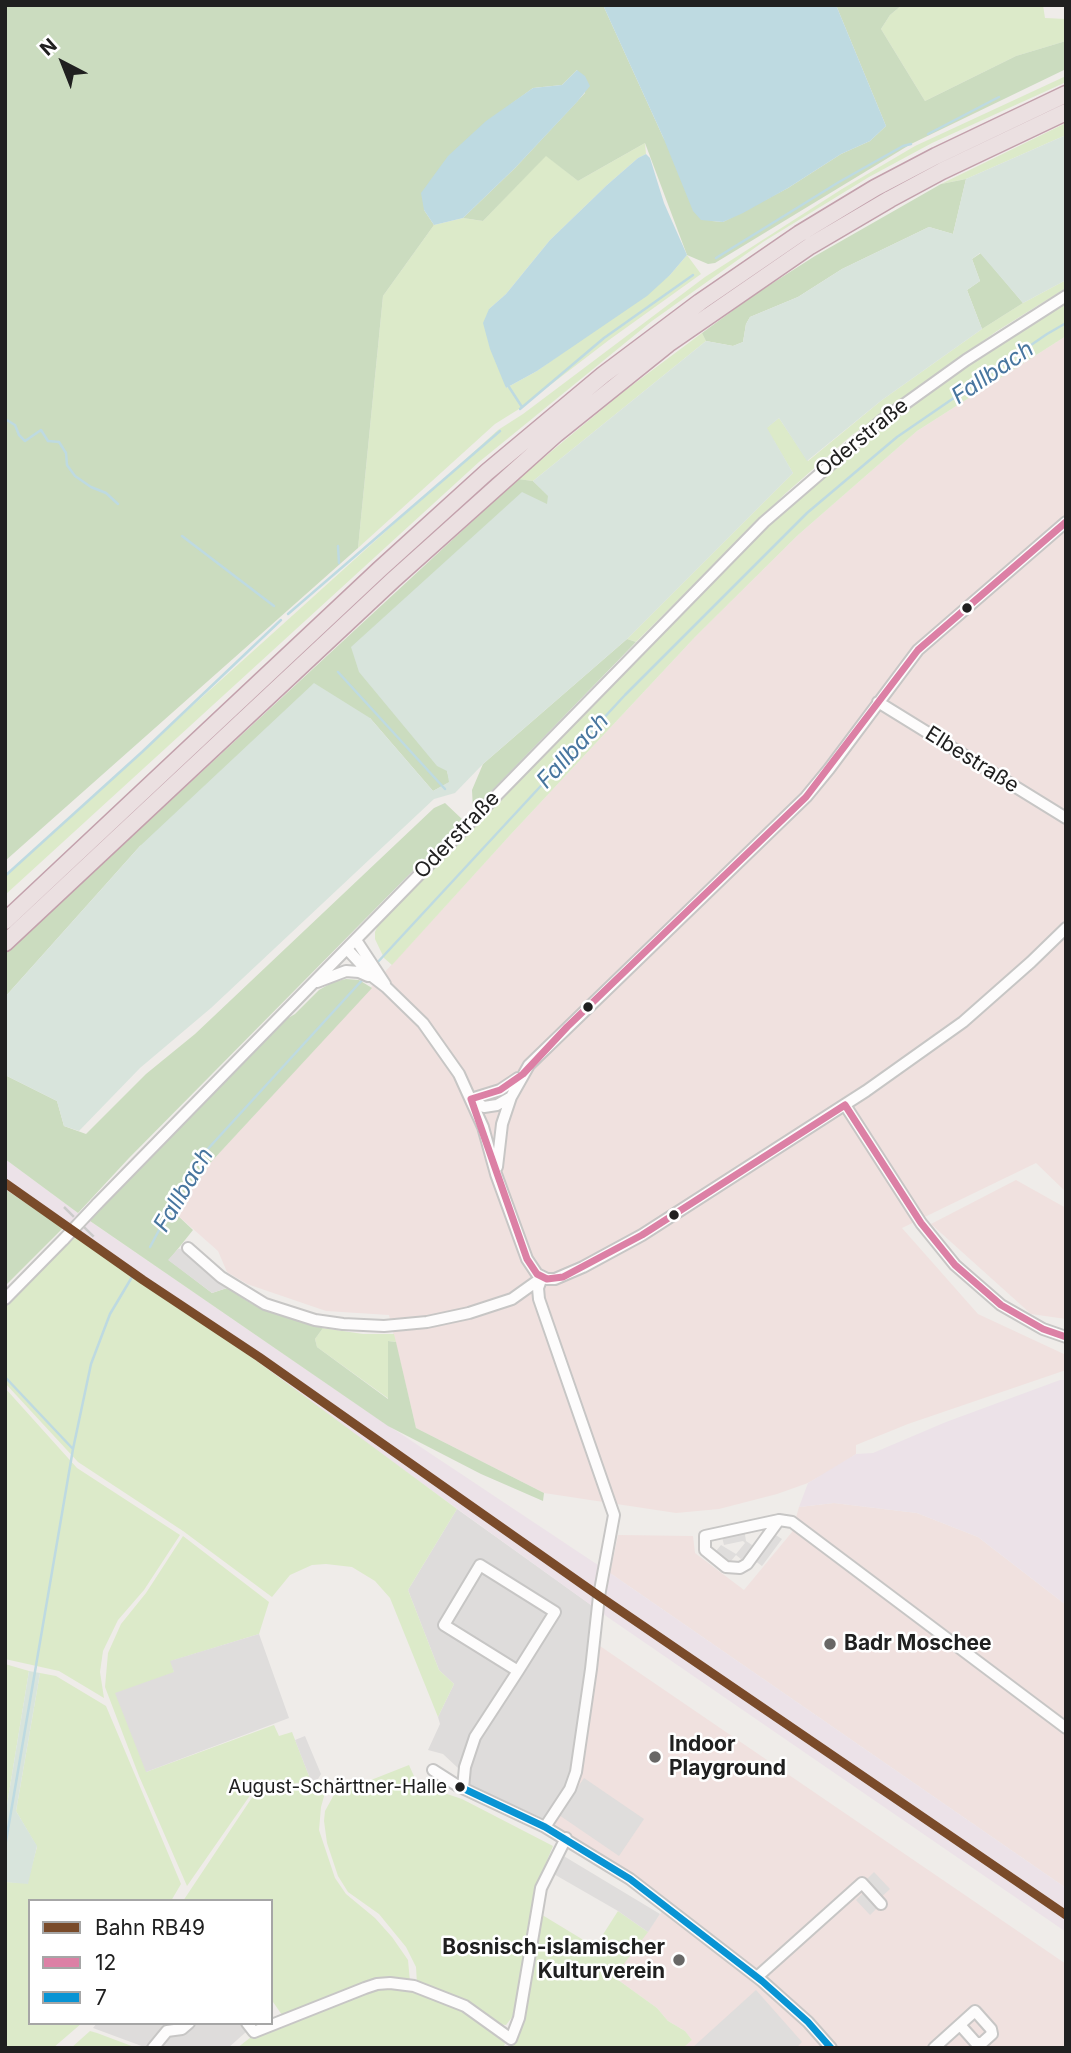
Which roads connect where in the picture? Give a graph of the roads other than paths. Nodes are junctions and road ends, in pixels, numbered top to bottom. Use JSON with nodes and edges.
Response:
{"nodes":[{"id":1,"x":1066,"y":94,"type":"edge"},
{"id":2,"x":1066,"y":112,"type":"edge"},
{"id":3,"x":1066,"y":296,"type":"edge"},
{"id":4,"x":1066,"y":522,"type":"edge"},
{"id":5,"x":878,"y":702,"type":"junction"},
{"id":6,"x":1066,"y":818,"type":"edge"},
{"id":7,"x":5,"y":921,"type":"edge"},
{"id":8,"x":1066,"y":928,"type":"edge"},
{"id":9,"x":356,"y":940,"type":"junction"},
{"id":10,"x":5,"y":943,"type":"edge"},
{"id":11,"x":346,"y":949,"type":"junction"},
{"id":12,"x":363,"y":966,"type":"junction"},
{"id":13,"x":375,"y":973,"type":"junction"},
{"id":14,"x":312,"y":984,"type":"junction"},
{"id":15,"x":523,"y":1074,"type":"junction"},
{"id":16,"x":510,"y":1097,"type":"junction"},
{"id":17,"x":471,"y":1099,"type":"junction"},
{"id":18,"x":845,"y":1105,"type":"junction"},
{"id":19,"x":496,"y":1174,"type":"junction"},
{"id":20,"x":188,"y":1248,"type":"dead end"},
{"id":21,"x":542,"y":1277,"type":"junction"},
{"id":22,"x":5,"y":1299,"type":"edge"},
{"id":23,"x":1066,"y":1337,"type":"edge"},
{"id":24,"x":779,"y":1520,"type":"junction"},
{"id":25,"x":518,"y":1671,"type":"junction"},
{"id":26,"x":1066,"y":1728,"type":"edge"},
{"id":27,"x":433,"y":1770,"type":"dead end"},
{"id":28,"x":463,"y":1788,"type":"junction"},
{"id":29,"x":545,"y":1827,"type":"junction"},
{"id":30,"x":566,"y":1839,"type":"junction"},
{"id":31,"x":881,"y":1903,"type":"dead end"},
{"id":32,"x":757,"y":1977,"type":"junction"},
{"id":33,"x":273,"y":2024,"type":"edge"},
{"id":34,"x":187,"y":2025,"type":"edge"},
{"id":35,"x":249,"y":2025,"type":"edge"},
{"id":36,"x":272,"y":2025,"type":"edge"},
{"id":37,"x":960,"y":2025,"type":"dead end"},
{"id":38,"x":153,"y":2048,"type":"edge"},
{"id":39,"x":831,"y":2048,"type":"edge"},
{"id":40,"x":934,"y":2048,"type":"edge"}],
"edges":[{"from":1,"to":7,"type":"highway"},
{"from":2,"to":10,"type":"highway"},
{"from":3,"to":9,"type":"street","name":"Oderstraße"},
{"from":4,"to":5,"type":"street"},
{"from":5,"to":6,"type":"street","name":"Elbestraße"},
{"from":5,"to":15,"type":"street"},
{"from":8,"to":18,"type":"street"},
{"from":9,"to":11,"type":"street","name":"Oderstraße"},
{"from":9,"to":12,"type":"street"},
{"from":11,"to":12,"type":"street"},
{"from":11,"to":14,"type":"street","name":"Oderstraße"},
{"from":12,"to":13,"type":"street"},
{"from":12,"to":13,"type":"street"},
{"from":12,"to":14,"type":"street"},
{"from":13,"to":17,"type":"street"},
{"from":14,"to":22,"type":"street","name":"Oderstraße","bridge":true},
{"from":15,"to":16,"type":"street"},
{"from":15,"to":17,"type":"street"},
{"from":16,"to":17,"type":"street"},
{"from":16,"to":19,"type":"street"},
{"from":17,"to":19,"type":"street"},
{"from":18,"to":21,"type":"street"},
{"from":18,"to":23,"type":"street"},
{"from":19,"to":21,"type":"street"},
{"from":20,"to":21,"type":"street"},
{"from":21,"to":29,"type":"street"},
{"from":24,"to":24,"type":"street"},
{"from":24,"to":26,"type":"street"},
{"from":25,"to":25,"type":"street"},
{"from":25,"to":28,"type":"street"},
{"from":27,"to":28,"type":"street"},
{"from":28,"to":29,"type":"street"},
{"from":29,"to":30,"type":"street"},
{"from":30,"to":32,"type":"street"},
{"from":30,"to":33,"type":"street"},
{"from":31,"to":32,"type":"street"},
{"from":32,"to":39,"type":"street"},
{"from":34,"to":38,"type":"street"},
{"from":35,"to":36,"type":"street"},
{"from":37,"to":40,"type":"street"}]}
